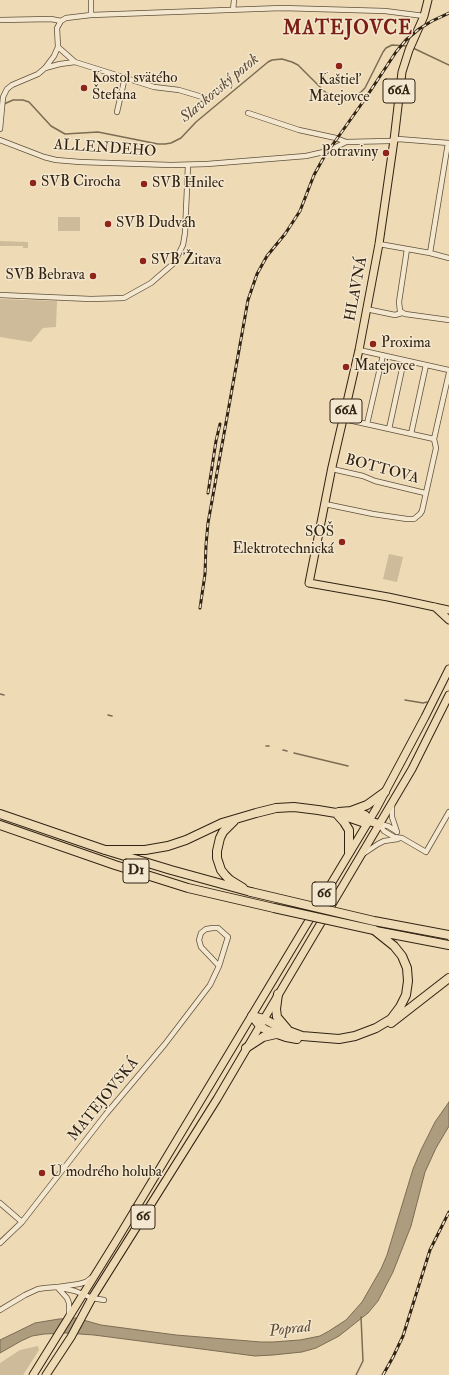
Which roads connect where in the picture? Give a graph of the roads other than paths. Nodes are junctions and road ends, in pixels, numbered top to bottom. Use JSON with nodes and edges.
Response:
{"nodes":[{"id":1,"x":91,"y":0,"type":"edge"},
{"id":2,"x":234,"y":0,"type":"edge"},
{"id":3,"x":428,"y":0,"type":"edge"},
{"id":4,"x":234,"y":10,"type":"junction"},
{"id":5,"x":91,"y":15,"type":"junction"},
{"id":6,"x":424,"y":16,"type":"junction"},
{"id":7,"x":0,"y":20,"type":"edge"},
{"id":8,"x":61,"y":21,"type":"junction"},
{"id":9,"x":58,"y":47,"type":"junction"},
{"id":10,"x":75,"y":62,"type":"junction"},
{"id":11,"x":45,"y":68,"type":"junction"},
{"id":12,"x":125,"y":77,"type":"junction"},
{"id":13,"x":209,"y":99,"type":"dead end"},
{"id":14,"x":117,"y":112,"type":"dead end"},
{"id":15,"x":248,"y":113,"type":"dead end"},
{"id":16,"x":0,"y":129,"type":"edge"},
{"id":17,"x":0,"y":140,"type":"edge"},
{"id":18,"x":392,"y":141,"type":"junction"},
{"id":19,"x":346,"y":142,"type":"junction"},
{"id":20,"x":448,"y":143,"type":"edge"},
{"id":21,"x":188,"y":165,"type":"junction"},
{"id":22,"x":379,"y":244,"type":"junction"},
{"id":23,"x":407,"y":249,"type":"junction"},
{"id":24,"x":430,"y":253,"type":"junction"},
{"id":25,"x":449,"y":258,"type":"edge"},
{"id":26,"x":0,"y":295,"type":"edge"},
{"id":27,"x":366,"y":309,"type":"junction"},
{"id":28,"x":402,"y":313,"type":"junction"},
{"id":29,"x":449,"y":320,"type":"edge"},
{"id":30,"x":359,"y":350,"type":"junction"},
{"id":31,"x":383,"y":355,"type":"junction"},
{"id":32,"x":404,"y":360,"type":"junction"},
{"id":33,"x":426,"y":365,"type":"junction"},
{"id":34,"x":449,"y":370,"type":"edge"},
{"id":35,"x":449,"y":373,"type":"edge"},
{"id":36,"x":344,"y":419,"type":"junction"},
{"id":37,"x":367,"y":424,"type":"junction"},
{"id":38,"x":389,"y":429,"type":"junction"},
{"id":39,"x":411,"y":434,"type":"junction"},
{"id":40,"x":434,"y":439,"type":"junction"},
{"id":41,"x":332,"y":469,"type":"junction"},
{"id":42,"x":425,"y":493,"type":"junction"},
{"id":43,"x":325,"y":504,"type":"junction"},
{"id":44,"x":449,"y":605,"type":"edge"},
{"id":45,"x":435,"y":607,"type":"junction"},
{"id":46,"x":449,"y":610,"type":"edge"},
{"id":47,"x":449,"y":620,"type":"edge"},
{"id":48,"x":449,"y":669,"type":"edge"},
{"id":49,"x":448,"y":697,"type":"edge"},
{"id":50,"x":385,"y":792,"type":"junction"},
{"id":51,"x":393,"y":802,"type":"junction"},
{"id":52,"x":351,"y":810,"type":"junction"},
{"id":53,"x":449,"y":812,"type":"edge"},
{"id":54,"x":336,"y":813,"type":"junction"},
{"id":55,"x":0,"y":814,"type":"edge"},
{"id":56,"x":236,"y":819,"type":"junction"},
{"id":57,"x":369,"y":821,"type":"junction"},
{"id":58,"x":379,"y":824,"type":"junction"},
{"id":59,"x":0,"y":825,"type":"edge"},
{"id":60,"x":397,"y":832,"type":"junction"},
{"id":61,"x":402,"y":838,"type":"junction"},
{"id":62,"x":104,"y":850,"type":"junction"},
{"id":63,"x":349,"y":852,"type":"junction"},
{"id":64,"x":359,"y":858,"type":"junction"},
{"id":65,"x":250,"y":892,"type":"junction"},
{"id":66,"x":374,"y":930,"type":"junction"},
{"id":67,"x":449,"y":935,"type":"edge"},
{"id":68,"x":449,"y":945,"type":"edge"},
{"id":69,"x":219,"y":966,"type":"junction"},
{"id":70,"x":449,"y":978,"type":"edge"},
{"id":71,"x":278,"y":994,"type":"junction"},
{"id":72,"x":252,"y":1016,"type":"junction"},
{"id":73,"x":262,"y":1023,"type":"junction"},
{"id":74,"x":290,"y":1032,"type":"junction"},
{"id":75,"x":278,"y":1034,"type":"junction"},
{"id":76,"x":246,"y":1048,"type":"junction"},
{"id":77,"x":0,"y":1203,"type":"edge"},
{"id":78,"x":22,"y":1222,"type":"junction"},
{"id":79,"x":0,"y":1243,"type":"edge"},
{"id":80,"x":95,"y":1275,"type":"junction"},
{"id":81,"x":57,"y":1287,"type":"junction"},
{"id":82,"x":83,"y":1294,"type":"junction"},
{"id":83,"x":92,"y":1298,"type":"junction"},
{"id":84,"x":104,"y":1300,"type":"dead end"},
{"id":85,"x":0,"y":1310,"type":"edge"},
{"id":86,"x":69,"y":1316,"type":"junction"},
{"id":87,"x":33,"y":1375,"type":"edge"},
{"id":88,"x":46,"y":1375,"type":"edge"}],
"edges":[{"from":1,"to":5,"type":"street"},
{"from":2,"to":4,"type":"street"},
{"from":3,"to":6,"type":"main road","name":"HLAVNÁ","number":"66A"},
{"from":4,"to":5,"type":"street"},
{"from":4,"to":6,"type":"street"},
{"from":5,"to":8,"type":"street"},
{"from":6,"to":18,"type":"main road","name":"HLAVNÁ","number":"66A"},
{"from":7,"to":8,"type":"street"},
{"from":8,"to":9,"type":"street"},
{"from":9,"to":10,"type":"street"},
{"from":9,"to":11,"type":"street"},
{"from":10,"to":11,"type":"street"},
{"from":10,"to":12,"type":"street"},
{"from":11,"to":16,"type":"street"},
{"from":12,"to":13,"type":"street"},
{"from":12,"to":14,"type":"street"},
{"from":15,"to":19,"type":"street"},
{"from":17,"to":21,"type":"street","name":"ALLENDEHO"},
{"from":18,"to":19,"type":"street"},
{"from":18,"to":20,"type":"street"},
{"from":18,"to":22,"type":"main road","name":"HLAVNÁ","number":"66A"},
{"from":19,"to":21,"type":"street","name":"ALLENDEHO"},
{"from":20,"to":24,"type":"street"},
{"from":21,"to":26,"type":"street"},
{"from":22,"to":23,"type":"street"},
{"from":22,"to":27,"type":"main road","name":"HLAVNÁ","number":"66A"},
{"from":23,"to":24,"type":"street"},
{"from":23,"to":28,"type":"street"},
{"from":24,"to":25,"type":"street"},
{"from":27,"to":28,"type":"street"},
{"from":27,"to":30,"type":"main road","name":"HLAVNÁ","number":"66A"},
{"from":28,"to":29,"type":"street"},
{"from":30,"to":31,"type":"street"},
{"from":30,"to":36,"type":"main road","name":"HLAVNÁ","number":"66A"},
{"from":31,"to":32,"type":"street"},
{"from":31,"to":37,"type":"street"},
{"from":32,"to":33,"type":"street"},
{"from":32,"to":38,"type":"street"},
{"from":33,"to":34,"type":"street"},
{"from":33,"to":39,"type":"street"},
{"from":35,"to":40,"type":"street"},
{"from":36,"to":37,"type":"street"},
{"from":36,"to":41,"type":"main road","name":"HLAVNÁ","number":"66A"},
{"from":37,"to":38,"type":"street"},
{"from":38,"to":39,"type":"street"},
{"from":39,"to":40,"type":"street"},
{"from":40,"to":42,"type":"street"},
{"from":41,"to":42,"type":"street","name":"BOTTOVA"},
{"from":41,"to":43,"type":"main road","name":"HLAVNÁ","number":"66A"},
{"from":42,"to":43,"type":"street"},
{"from":43,"to":45,"type":"main road","name":"HLAVNÁ","number":"66A"},
{"from":44,"to":45,"type":"main road"},
{"from":45,"to":46,"type":"main road"},
{"from":45,"to":47,"type":"main road"},
{"from":48,"to":50,"type":"main road","number":"66"},
{"from":49,"to":51,"type":"main road","number":"66"},
{"from":50,"to":52,"type":"highway"},
{"from":50,"to":57,"type":"main road","number":"66"},
{"from":51,"to":58,"type":"main road","number":"66"},
{"from":51,"to":60,"type":"street"},
{"from":52,"to":54,"type":"highway"},
{"from":52,"to":57,"type":"highway"},
{"from":53,"to":61,"type":"street"},
{"from":54,"to":56,"type":"highway"},
{"from":54,"to":57,"type":"highway"},
{"from":54,"to":63,"type":"highway"},
{"from":55,"to":62,"type":"highway","number":"D1"},
{"from":56,"to":62,"type":"highway"},
{"from":56,"to":65,"type":"highway"},
{"from":57,"to":58,"type":"highway"},
{"from":57,"to":63,"type":"main road","number":"66"},
{"from":58,"to":60,"type":"street"},
{"from":58,"to":61,"type":"street"},
{"from":58,"to":64,"type":"main road","number":"66"},
{"from":59,"to":66,"type":"highway","number":"D1","bridge":true},
{"from":60,"to":61,"type":"street"},
{"from":61,"to":64,"type":"street"},
{"from":62,"to":65,"type":"highway","number":"D1"},
{"from":63,"to":72,"type":"main road","number":"66"},
{"from":64,"to":71,"type":"main road","number":"66"},
{"from":65,"to":67,"type":"highway","number":"D1","bridge":true},
{"from":66,"to":68,"type":"highway","number":"D1"},
{"from":66,"to":74,"type":"highway"},
{"from":69,"to":69,"type":"street","name":"MATEJOVSKÁ"},
{"from":69,"to":78,"type":"street","name":"MATEJOVSKÁ"},
{"from":70,"to":75,"type":"highway"},
{"from":71,"to":73,"type":"main road","number":"66"},
{"from":71,"to":74,"type":"highway"},
{"from":72,"to":73,"type":"highway"},
{"from":72,"to":80,"type":"main road","number":"66"},
{"from":73,"to":74,"type":"highway"},
{"from":73,"to":75,"type":"highway"},
{"from":73,"to":76,"type":"main road","number":"66"},
{"from":75,"to":76,"type":"highway"},
{"from":76,"to":83,"type":"main road","number":"66"},
{"from":77,"to":78,"type":"street"},
{"from":78,"to":79,"type":"street","name":"MATEJOVSKÁ"},
{"from":80,"to":81,"type":"street"},
{"from":80,"to":82,"type":"main road","number":"66"},
{"from":81,"to":82,"type":"street"},
{"from":81,"to":85,"type":"street"},
{"from":81,"to":86,"type":"street"},
{"from":82,"to":83,"type":"street"},
{"from":82,"to":86,"type":"main road","number":"66"},
{"from":83,"to":84,"type":"street"},
{"from":83,"to":88,"type":"main road","number":"66"},
{"from":86,"to":87,"type":"main road","number":"66"}]}
